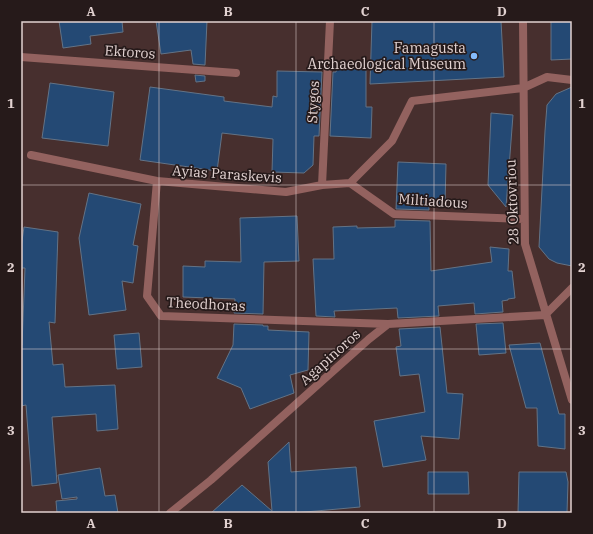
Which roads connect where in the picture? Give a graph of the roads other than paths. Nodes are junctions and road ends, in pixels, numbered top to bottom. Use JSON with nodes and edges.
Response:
{"nodes":[{"id":1,"x":330,"y":21,"type":"edge"},
{"id":2,"x":523,"y":21,"type":"edge"},
{"id":3,"x":21,"y":56,"type":"edge"},
{"id":4,"x":236,"y":73,"type":"dead end"},
{"id":5,"x":572,"y":80,"type":"edge"},
{"id":6,"x":524,"y":88,"type":"junction"},
{"id":7,"x":32,"y":155,"type":"dead end"},
{"id":8,"x":157,"y":181,"type":"junction"},
{"id":9,"x":350,"y":183,"type":"junction"},
{"id":10,"x":322,"y":184,"type":"junction"},
{"id":11,"x":524,"y":219,"type":"junction"},
{"id":12,"x":572,"y":288,"type":"edge"},
{"id":13,"x":545,"y":315,"type":"junction"},
{"id":14,"x":388,"y":324,"type":"junction"},
{"id":15,"x":572,"y":400,"type":"edge"},
{"id":16,"x":170,"y":513,"type":"edge"}],
"edges":[{"from":1,"to":10,"type":"street","name":"Stygos"},
{"from":2,"to":6,"type":"street","name":"28 Oktovriou"},
{"from":3,"to":4,"type":"street","name":"Ektoros"},
{"from":5,"to":6,"type":"street"},
{"from":6,"to":9,"type":"street"},
{"from":6,"to":11,"type":"street","name":"28 Oktovriou"},
{"from":7,"to":8,"type":"street","name":"Ayias Paraskevis"},
{"from":8,"to":10,"type":"street","name":"Ayias Paraskevis"},
{"from":8,"to":14,"type":"street","name":"Theodhoras"},
{"from":9,"to":10,"type":"street","name":"Ayias Paraskevis"},
{"from":9,"to":11,"type":"street","name":"Miltiadous"},
{"from":11,"to":13,"type":"street","name":"28 Oktovriou"},
{"from":12,"to":13,"type":"street"},
{"from":13,"to":14,"type":"street"},
{"from":13,"to":15,"type":"street","name":"28 Oktovriou"},
{"from":14,"to":16,"type":"street","name":"Agapinoros"}]}
